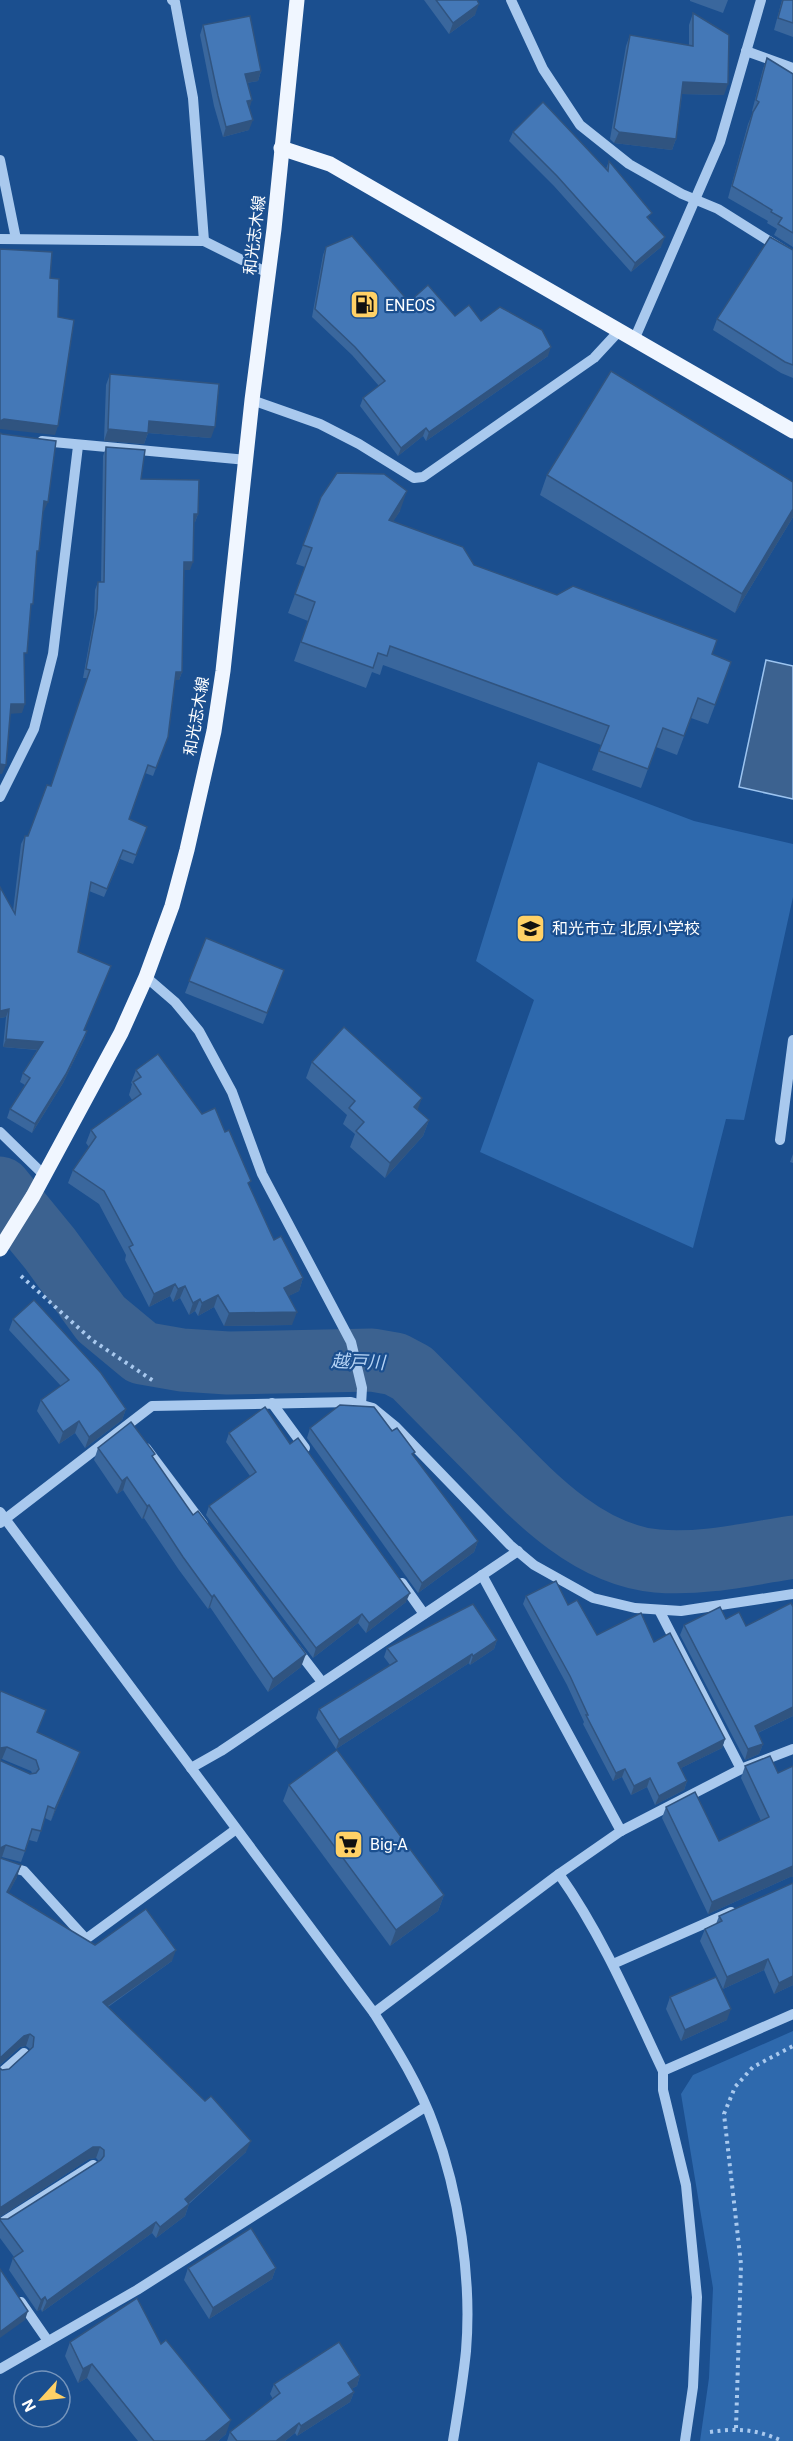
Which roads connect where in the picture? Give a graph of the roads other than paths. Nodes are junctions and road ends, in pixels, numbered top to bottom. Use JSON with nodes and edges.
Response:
{"nodes":[{"id":1,"x":297,"y":0,"type":"edge"},
{"id":2,"x":512,"y":0,"type":"edge"},
{"id":3,"x":761,"y":0,"type":"edge"},
{"id":4,"x":175,"y":1,"type":"edge"},
{"id":5,"x":746,"y":51,"type":"junction"},
{"id":6,"x":793,"y":68,"type":"edge"},
{"id":7,"x":281,"y":148,"type":"junction"},
{"id":8,"x":0,"y":160,"type":"edge"},
{"id":9,"x":696,"y":199,"type":"junction"},
{"id":10,"x":0,"y":239,"type":"edge"},
{"id":11,"x":16,"y":239,"type":"junction"},
{"id":12,"x":204,"y":241,"type":"junction"},
{"id":13,"x":793,"y":256,"type":"edge"},
{"id":14,"x":268,"y":273,"type":"junction"},
{"id":15,"x":619,"y":331,"type":"junction"},
{"id":16,"x":634,"y":340,"type":"junction"},
{"id":17,"x":252,"y":400,"type":"junction"},
{"id":18,"x":793,"y":431,"type":"edge"},
{"id":19,"x":33,"y":440,"type":"edge"},
{"id":20,"x":78,"y":446,"type":"junction"},
{"id":21,"x":247,"y":460,"type":"junction"},
{"id":22,"x":0,"y":797,"type":"edge"},
{"id":23,"x":146,"y":977,"type":"junction"},
{"id":24,"x":793,"y":1040,"type":"edge"},
{"id":25,"x":0,"y":1132,"type":"edge"},
{"id":26,"x":780,"y":1140,"type":"dead end"},
{"id":27,"x":44,"y":1175,"type":"junction"},
{"id":28,"x":3,"y":1244,"type":"edge"},
{"id":29,"x":272,"y":1403,"type":"junction"},
{"id":30,"x":361,"y":1405,"type":"junction"},
{"id":31,"x":128,"y":1424,"type":"junction"},
{"id":32,"x":135,"y":1434,"type":"edge"},
{"id":33,"x":142,"y":1443,"type":"edge"},
{"id":34,"x":313,"y":1460,"type":"edge"},
{"id":35,"x":2,"y":1518,"type":"edge"},
{"id":36,"x":207,"y":1529,"type":"edge"},
{"id":37,"x":518,"y":1551,"type":"junction"},
{"id":38,"x":396,"y":1575,"type":"edge"},
{"id":39,"x":482,"y":1575,"type":"junction"},
{"id":40,"x":793,"y":1594,"type":"edge"},
{"id":41,"x":659,"y":1610,"type":"junction"},
{"id":42,"x":424,"y":1614,"type":"junction"},
{"id":43,"x":286,"y":1635,"type":"edge"},
{"id":44,"x":322,"y":1682,"type":"junction"},
{"id":45,"x":793,"y":1749,"type":"edge"},
{"id":46,"x":191,"y":1768,"type":"junction"},
{"id":47,"x":741,"y":1769,"type":"junction"},
{"id":48,"x":235,"y":1830,"type":"junction"},
{"id":49,"x":621,"y":1831,"type":"junction"},
{"id":50,"x":0,"y":1864,"type":"edge"},
{"id":51,"x":559,"y":1874,"type":"junction"},
{"id":52,"x":740,"y":1908,"type":"edge"},
{"id":53,"x":613,"y":1964,"type":"junction"},
{"id":54,"x":374,"y":2013,"type":"junction"},
{"id":55,"x":793,"y":2014,"type":"edge"},
{"id":56,"x":24,"y":2053,"type":"edge"},
{"id":57,"x":663,"y":2071,"type":"junction"},
{"id":58,"x":0,"y":2074,"type":"edge"},
{"id":59,"x":425,"y":2107,"type":"junction"},
{"id":60,"x":93,"y":2165,"type":"edge"},
{"id":61,"x":0,"y":2224,"type":"edge"},
{"id":62,"x":12,"y":2288,"type":"edge"},
{"id":63,"x":48,"y":2341,"type":"junction"},
{"id":64,"x":0,"y":2370,"type":"edge"},
{"id":65,"x":685,"y":2439,"type":"edge"},
{"id":66,"x":454,"y":2441,"type":"edge"}],
"edges":[{"from":1,"to":7,"type":"main road","name":"和光志木線"},
{"from":2,"to":9,"type":"street"},
{"from":3,"to":5,"type":"street"},
{"from":4,"to":12,"type":"street"},
{"from":5,"to":6,"type":"street"},
{"from":5,"to":9,"type":"street"},
{"from":7,"to":14,"type":"main road","name":"和光志木線"},
{"from":7,"to":15,"type":"main road"},
{"from":8,"to":11,"type":"street"},
{"from":9,"to":13,"type":"street"},
{"from":9,"to":16,"type":"street"},
{"from":10,"to":11,"type":"street"},
{"from":11,"to":12,"type":"street"},
{"from":12,"to":14,"type":"street"},
{"from":14,"to":17,"type":"main road","name":"和光志木線"},
{"from":15,"to":16,"type":"main road"},
{"from":15,"to":17,"type":"street"},
{"from":16,"to":18,"type":"main road"},
{"from":17,"to":21,"type":"main road","name":"和光志木線"},
{"from":19,"to":20,"type":"street"},
{"from":20,"to":21,"type":"street"},
{"from":20,"to":22,"type":"street"},
{"from":21,"to":23,"type":"main road","name":"和光志木線"},
{"from":23,"to":27,"type":"main road","name":"和光志木線"},
{"from":23,"to":30,"type":"street"},
{"from":24,"to":26,"type":"street"},
{"from":25,"to":27,"type":"street"},
{"from":27,"to":28,"type":"main road","name":"和光志木線"},
{"from":29,"to":30,"type":"street"},
{"from":29,"to":31,"type":"street"},
{"from":29,"to":34,"type":"street"},
{"from":30,"to":37,"type":"street"},
{"from":31,"to":32,"type":"street"},
{"from":31,"to":35,"type":"street"},
{"from":33,"to":36,"type":"street"},
{"from":35,"to":46,"type":"street"},
{"from":37,"to":39,"type":"street"},
{"from":37,"to":41,"type":"street"},
{"from":38,"to":42,"type":"street"},
{"from":39,"to":42,"type":"street"},
{"from":39,"to":49,"type":"street"},
{"from":40,"to":41,"type":"street"},
{"from":41,"to":47,"type":"street"},
{"from":42,"to":44,"type":"street"},
{"from":43,"to":44,"type":"street"},
{"from":44,"to":46,"type":"street"},
{"from":45,"to":47,"type":"street"},
{"from":46,"to":48,"type":"street"},
{"from":47,"to":49,"type":"street"},
{"from":48,"to":50,"type":"street"},
{"from":48,"to":54,"type":"street"},
{"from":49,"to":51,"type":"street"},
{"from":51,"to":53,"type":"street"},
{"from":51,"to":54,"type":"street"},
{"from":52,"to":53,"type":"street"},
{"from":53,"to":57,"type":"street"},
{"from":54,"to":59,"type":"street"},
{"from":55,"to":57,"type":"street"},
{"from":56,"to":58,"type":"street"},
{"from":57,"to":65,"type":"street"},
{"from":59,"to":63,"type":"street"},
{"from":59,"to":66,"type":"street"},
{"from":60,"to":61,"type":"street"},
{"from":62,"to":63,"type":"street"},
{"from":63,"to":64,"type":"street"}]}
